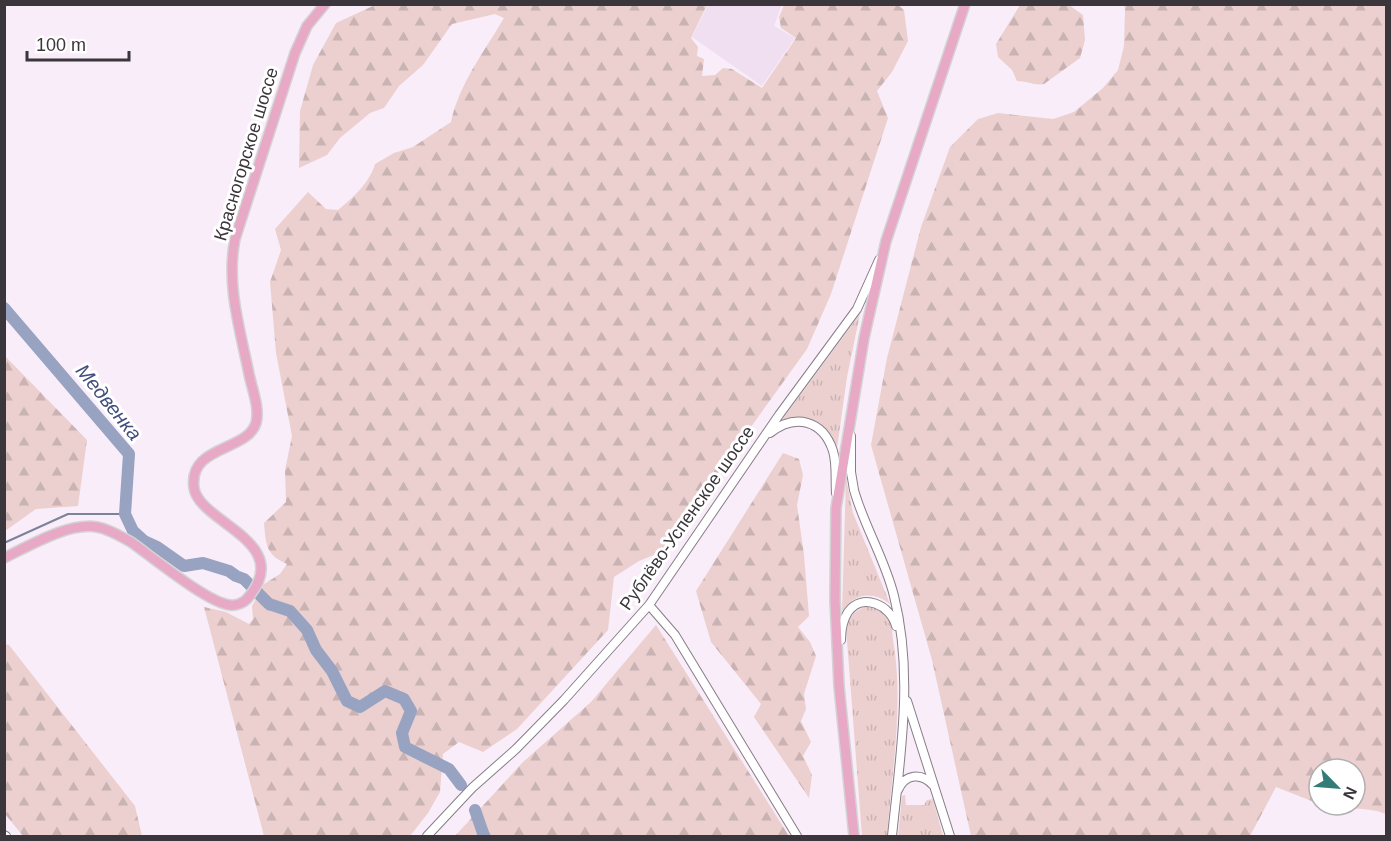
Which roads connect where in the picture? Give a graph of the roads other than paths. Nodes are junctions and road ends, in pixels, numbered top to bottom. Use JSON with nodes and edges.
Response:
{"nodes":[{"id":1,"x":325,"y":4,"type":"edge"},
{"id":2,"x":965,"y":4,"type":"edge"},
{"id":3,"x":886,"y":241,"type":"junction"},
{"id":4,"x":855,"y":390,"type":"junction"},
{"id":5,"x":765,"y":438,"type":"junction"},
{"id":6,"x":836,"y":508,"type":"junction"},
{"id":7,"x":4,"y":558,"type":"edge"},
{"id":8,"x":649,"y":605,"type":"junction"},
{"id":9,"x":905,"y":665,"type":"junction"},
{"id":10,"x":839,"y":686,"type":"junction"},
{"id":11,"x":905,"y":693,"type":"junction"},
{"id":12,"x":936,"y":789,"type":"junction"},
{"id":13,"x":896,"y":797,"type":"junction"},
{"id":14,"x":427,"y":837,"type":"edge"},
{"id":15,"x":797,"y":837,"type":"edge"},
{"id":16,"x":854,"y":837,"type":"edge"},
{"id":17,"x":892,"y":837,"type":"edge"},
{"id":18,"x":950,"y":837,"type":"edge"}],
"edges":[{"from":1,"to":7,"type":"main road","name":"Красногорское шоссе"},
{"from":2,"to":3,"type":"main road","name":"Рублёво-Успенское шоссе"},
{"from":3,"to":4,"type":"main road","name":"Рублёво-Успенское шоссе"},
{"from":3,"to":5,"type":"street","name":"Рублёво-Успенское шоссе"},
{"from":4,"to":6,"type":"main road","name":"Рублёво-Успенское шоссе"},
{"from":4,"to":9,"type":"street"},
{"from":5,"to":6,"type":"street"},
{"from":5,"to":8,"type":"street","name":"Рублёво-Успенское шоссе"},
{"from":6,"to":10,"type":"main road","name":"Рублёво-Успенское шоссе"},
{"from":8,"to":14,"type":"street","name":"Рублёво-Успенское шоссе"},
{"from":8,"to":15,"type":"street"},
{"from":9,"to":10,"type":"street"},
{"from":9,"to":11,"type":"street"},
{"from":10,"to":16,"type":"main road","name":"Рублёво-Успенское шоссе"},
{"from":11,"to":12,"type":"street"},
{"from":11,"to":13,"type":"street"},
{"from":12,"to":13,"type":"street"},
{"from":12,"to":18,"type":"street"},
{"from":13,"to":17,"type":"street"}]}
